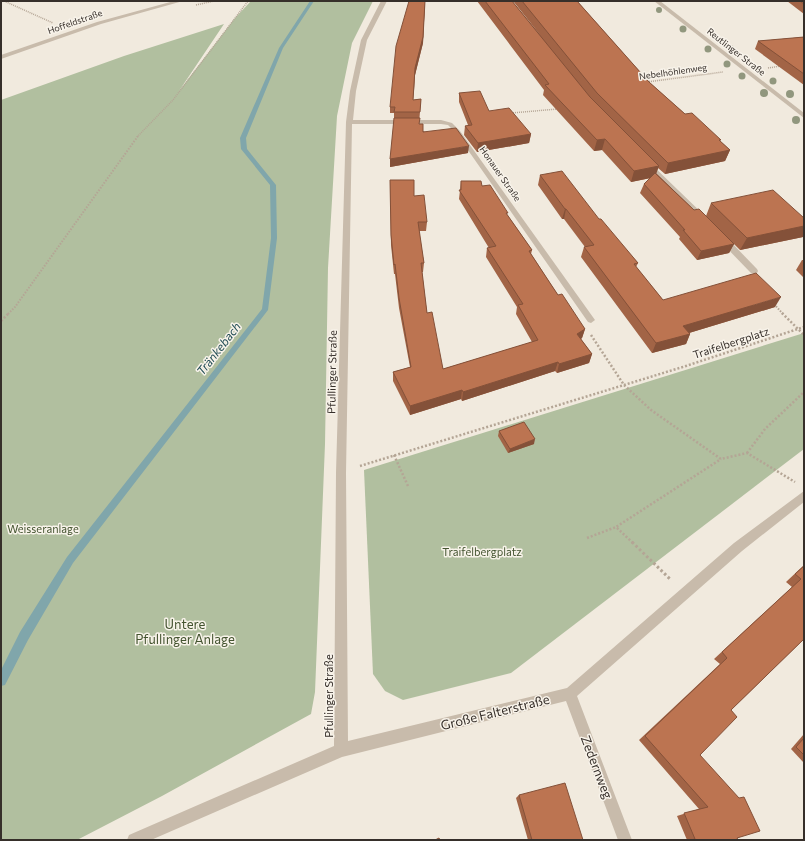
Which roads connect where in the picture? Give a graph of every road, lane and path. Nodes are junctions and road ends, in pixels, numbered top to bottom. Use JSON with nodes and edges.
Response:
{"nodes":[{"id":1,"x":4,"y":1,"type":"edge"},
{"id":2,"x":180,"y":1,"type":"edge"},
{"id":3,"x":248,"y":1,"type":"edge"},
{"id":4,"x":384,"y":1,"type":"edge"},
{"id":5,"x":657,"y":1,"type":"edge"},
{"id":6,"x":74,"y":32,"type":"junction"},
{"id":7,"x":1,"y":57,"type":"edge"},
{"id":8,"x":786,"y":65,"type":"edge"},
{"id":9,"x":780,"y":66,"type":"edge"},
{"id":10,"x":746,"y":71,"type":"junction"},
{"id":11,"x":647,"y":82,"type":"edge"},
{"id":12,"x":559,"y":108,"type":"edge"},
{"id":13,"x":504,"y":113,"type":"edge"},
{"id":14,"x":804,"y":116,"type":"edge"},
{"id":15,"x":349,"y":122,"type":"junction"},
{"id":16,"x":640,"y":155,"type":"edge"},
{"id":17,"x":711,"y":227,"type":"edge"},
{"id":18,"x":716,"y":232,"type":"edge"},
{"id":19,"x":754,"y":271,"type":"dead end"},
{"id":20,"x":773,"y":303,"type":"edge"},
{"id":21,"x":591,"y":320,"type":"joint"},
{"id":22,"x":1,"y":321,"type":"edge"},
{"id":23,"x":804,"y":327,"type":"edge"},
{"id":24,"x":798,"y":329,"type":"junction"},
{"id":25,"x":804,"y":335,"type":"edge"},
{"id":26,"x":624,"y":385,"type":"junction"},
{"id":27,"x":804,"y":392,"type":"edge"},
{"id":28,"x":747,"y":454,"type":"junction"},
{"id":29,"x":394,"y":455,"type":"junction"},
{"id":30,"x":721,"y":459,"type":"junction"},
{"id":31,"x":342,"y":473,"type":"junction"},
{"id":32,"x":798,"y":484,"type":"dead end"},
{"id":33,"x":408,"y":486,"type":"dead end"},
{"id":34,"x":804,"y":496,"type":"edge"},
{"id":35,"x":616,"y":527,"type":"junction"},
{"id":36,"x":587,"y":538,"type":"dead end"},
{"id":37,"x":685,"y":594,"type":"junction"},
{"id":38,"x":570,"y":694,"type":"junction"},
{"id":39,"x":341,"y":750,"type":"junction"},
{"id":40,"x":140,"y":839,"type":"edge"},
{"id":41,"x":625,"y":840,"type":"edge"}],
"edges":[{"from":1,"to":6,"type":"path"},
{"from":2,"to":6,"type":"street","name":"Hoffeldstraße"},
{"from":3,"to":22,"type":"path"},
{"from":4,"to":15,"type":"street","name":"Pfullinger Straße"},
{"from":5,"to":10,"type":"street","name":"Reutlinger Straße"},
{"from":6,"to":7,"type":"street","name":"Hoffeldstraße"},
{"from":8,"to":9,"type":"path"},
{"from":10,"to":11,"type":"path","name":"Nebelhöhlenweg"},
{"from":10,"to":14,"type":"street","name":"Reutlinger Straße"},
{"from":12,"to":13,"type":"path"},
{"from":15,"to":21,"type":"street","name":"Honauer Straße"},
{"from":15,"to":31,"type":"street","name":"Pfullinger Straße"},
{"from":16,"to":17,"type":"street"},
{"from":18,"to":19,"type":"street"},
{"from":20,"to":24,"type":"path"},
{"from":21,"to":26,"type":"path"},
{"from":23,"to":24,"type":"path","name":"Traifelbergplatz"},
{"from":24,"to":25,"type":"path"},
{"from":24,"to":26,"type":"path","name":"Traifelbergplatz"},
{"from":26,"to":29,"type":"path","name":"Traifelbergplatz"},
{"from":26,"to":30,"type":"path"},
{"from":27,"to":28,"type":"path"},
{"from":28,"to":30,"type":"path"},
{"from":28,"to":32,"type":"path"},
{"from":29,"to":31,"type":"path","name":"Traifelbergplatz"},
{"from":29,"to":33,"type":"path"},
{"from":30,"to":35,"type":"path"},
{"from":31,"to":39,"type":"street","name":"Pfullinger Straße"},
{"from":34,"to":37,"type":"street","name":"Große Falterstraße"},
{"from":35,"to":36,"type":"path"},
{"from":35,"to":37,"type":"path"},
{"from":37,"to":38,"type":"street","name":"Große Falterstraße"},
{"from":38,"to":39,"type":"street","name":"Große Falterstraße"},
{"from":38,"to":41,"type":"street","name":"Zedernweg"},
{"from":39,"to":40,"type":"street","name":"Große Falterstraße"}]}
